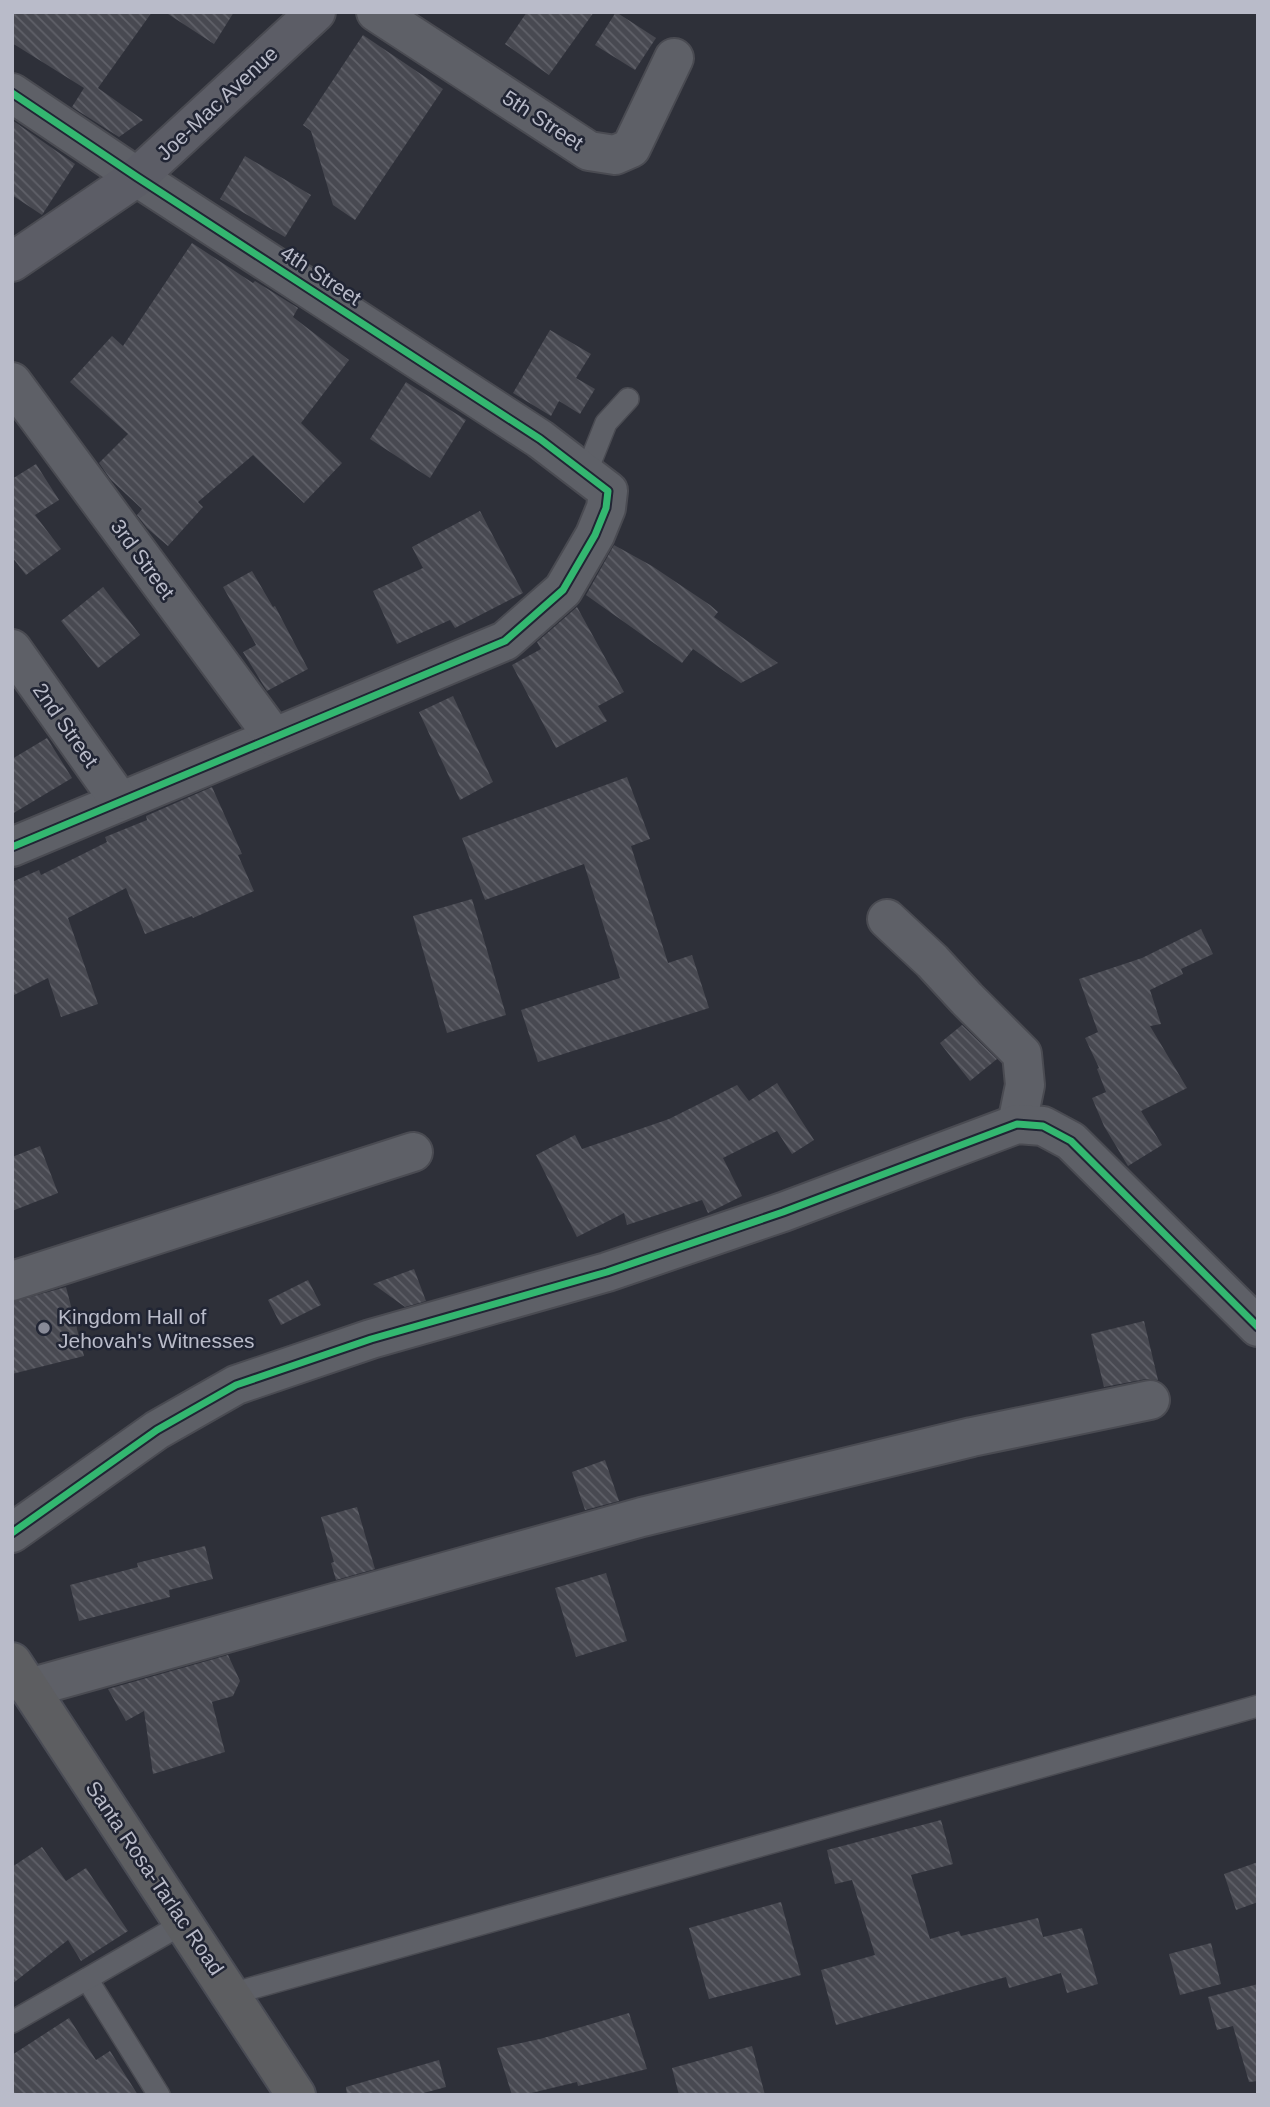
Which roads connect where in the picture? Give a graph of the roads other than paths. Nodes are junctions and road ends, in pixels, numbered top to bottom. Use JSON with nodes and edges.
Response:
{"nodes":[{"id":1,"x":316,"y":12,"type":"edge"},
{"id":2,"x":376,"y":12,"type":"edge"},
{"id":3,"x":674,"y":58,"type":"dead end"},
{"id":4,"x":12,"y":93,"type":"edge"},
{"id":5,"x":137,"y":177,"type":"junction"},
{"id":6,"x":12,"y":261,"type":"edge"},
{"id":7,"x":12,"y":382,"type":"edge"},
{"id":8,"x":628,"y":399,"type":"dead end"},
{"id":9,"x":597,"y":482,"type":"junction"},
{"id":10,"x":12,"y":649,"type":"edge"},
{"id":11,"x":274,"y":737,"type":"junction"},
{"id":12,"x":119,"y":800,"type":"junction"},
{"id":13,"x":12,"y":847,"type":"edge"},
{"id":14,"x":887,"y":919,"type":"dead end"},
{"id":15,"x":1017,"y":1124,"type":"junction"},
{"id":16,"x":413,"y":1152,"type":"dead end"},
{"id":17,"x":12,"y":1281,"type":"edge"},
{"id":18,"x":1258,"y":1327,"type":"edge"},
{"id":19,"x":1150,"y":1400,"type":"dead end"},
{"id":20,"x":12,"y":1533,"type":"edge"},
{"id":21,"x":21,"y":1675,"type":"edge"},
{"id":22,"x":1258,"y":1706,"type":"edge"},
{"id":23,"x":184,"y":1923,"type":"junction"},
{"id":24,"x":87,"y":1979,"type":"junction"},
{"id":25,"x":231,"y":1994,"type":"junction"},
{"id":26,"x":12,"y":2022,"type":"edge"},
{"id":27,"x":159,"y":2095,"type":"edge"},
{"id":28,"x":296,"y":2095,"type":"edge"}],
"edges":[{"from":1,"to":5,"type":"street","name":"Joe-Mac Avenue"},
{"from":2,"to":3,"type":"street","name":"5th Street"},
{"from":4,"to":5,"type":"street","name":"4th Street"},
{"from":5,"to":6,"type":"street","name":"Joe-Mac Avenue"},
{"from":5,"to":9,"type":"street","name":"4th Street"},
{"from":7,"to":11,"type":"street","name":"3rd Street"},
{"from":8,"to":9,"type":"lane"},
{"from":9,"to":11,"type":"street"},
{"from":10,"to":12,"type":"street","name":"2nd Street"},
{"from":11,"to":12,"type":"street"},
{"from":12,"to":13,"type":"street"},
{"from":14,"to":15,"type":"street"},
{"from":15,"to":18,"type":"street"},
{"from":15,"to":20,"type":"street"},
{"from":16,"to":17,"type":"street"},
{"from":19,"to":21,"type":"street"},
{"from":21,"to":23,"type":"highway","name":"Santa Rosa-Tarlac Road"},
{"from":22,"to":25,"type":"lane"},
{"from":23,"to":24,"type":"lane"},
{"from":23,"to":25,"type":"highway","name":"Santa Rosa-Tarlac Road"},
{"from":24,"to":26,"type":"lane"},
{"from":24,"to":27,"type":"lane"},
{"from":25,"to":28,"type":"highway","name":"Santa Rosa-Tarlac Road"}]}
